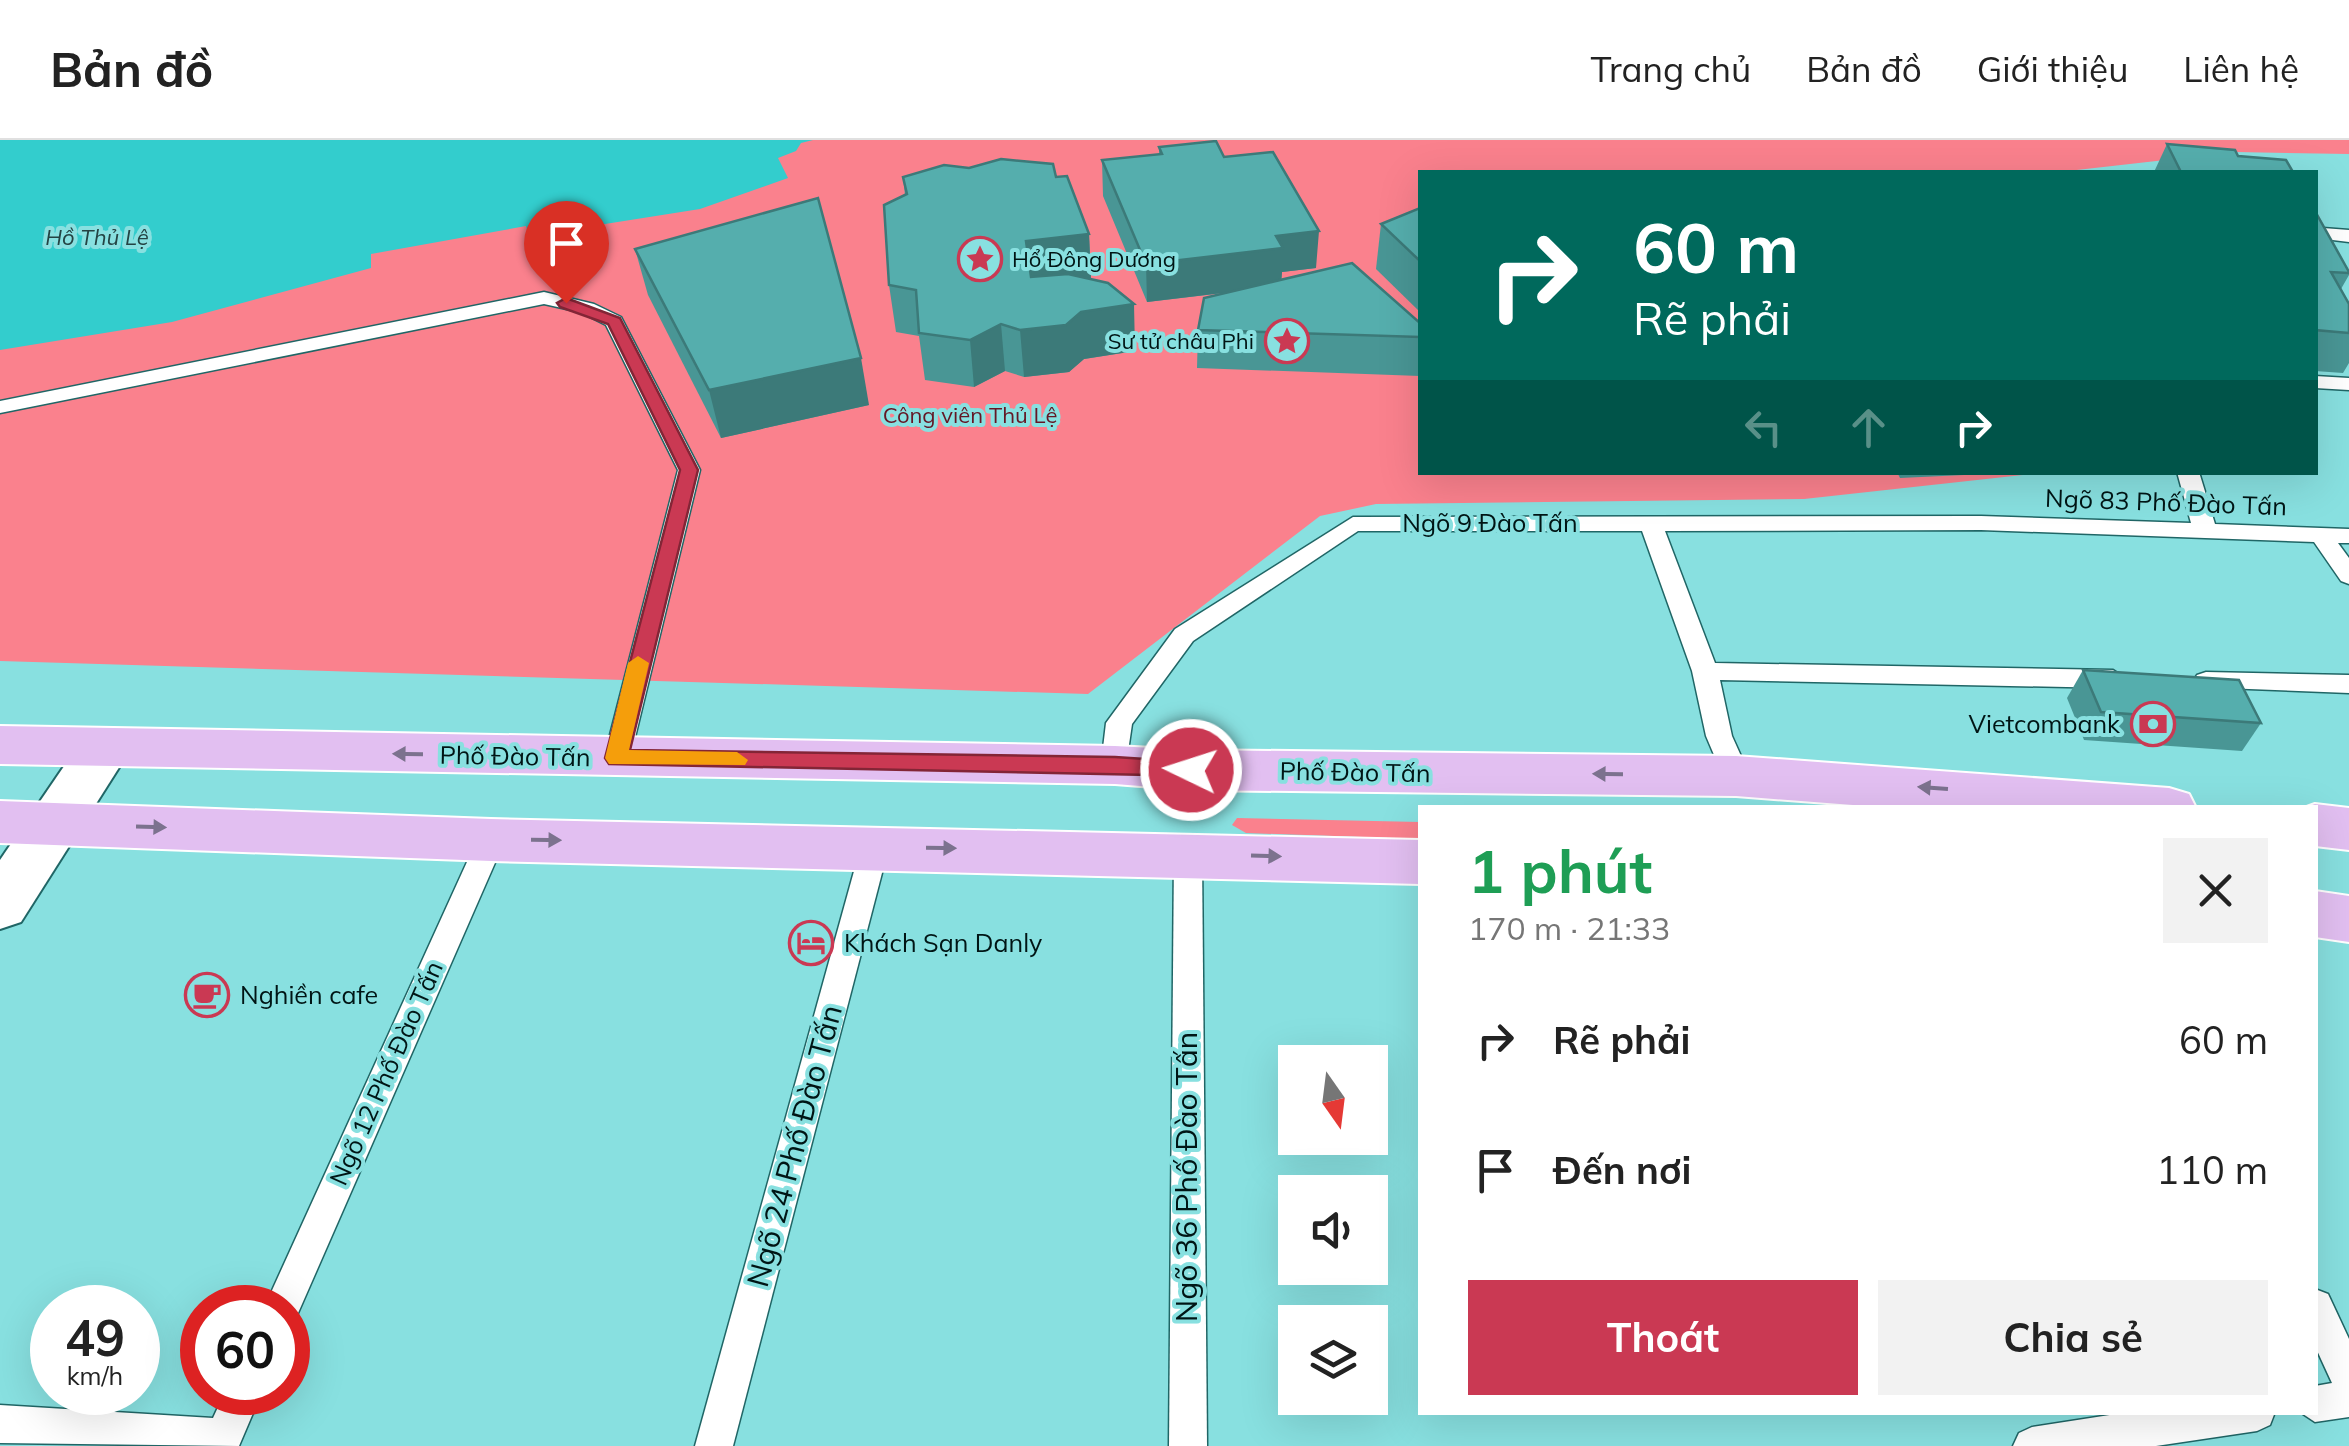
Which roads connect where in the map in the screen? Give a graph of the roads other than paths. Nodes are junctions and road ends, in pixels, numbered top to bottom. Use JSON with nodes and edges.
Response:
{"nodes":[{"id":1,"x":2323,"y":234,"type":"edge"},
{"id":2,"x":2349,"y":236,"type":"edge"},
{"id":3,"x":2318,"y":382,"type":"edge"},
{"id":4,"x":2349,"y":384,"type":"edge"},
{"id":5,"x":0,"y":407,"type":"edge"},
{"id":6,"x":2189,"y":475,"type":"edge"},
{"id":7,"x":1650,"y":522,"type":"junction"},
{"id":8,"x":1981,"y":523,"type":"joint"},
{"id":9,"x":2206,"y":530,"type":"junction"},
{"id":10,"x":2321,"y":535,"type":"junction"},
{"id":11,"x":2349,"y":536,"type":"edge"},
{"id":12,"x":2349,"y":576,"type":"edge"},
{"id":13,"x":1705,"y":671,"type":"junction"},
{"id":14,"x":2134,"y":680,"type":"edge"},
{"id":15,"x":2173,"y":681,"type":"edge"},
{"id":16,"x":2349,"y":684,"type":"edge"},
{"id":17,"x":0,"y":744,"type":"edge"},
{"id":18,"x":106,"y":747,"type":"junction"},
{"id":19,"x":616,"y":758,"type":"junction"},
{"id":20,"x":1115,"y":765,"type":"junction"},
{"id":21,"x":1736,"y":776,"type":"junction"},
{"id":22,"x":2128,"y":805,"type":"edge"},
{"id":23,"x":27,"y":823,"type":"edge"},
{"id":24,"x":2318,"y":825,"type":"edge"},
{"id":25,"x":2349,"y":829,"type":"edge"},
{"id":26,"x":491,"y":840,"type":"junction"},
{"id":27,"x":875,"y":846,"type":"junction"},
{"id":28,"x":1188,"y":854,"type":"junction"},
{"id":29,"x":1418,"y":862,"type":"edge"},
{"id":30,"x":0,"y":906,"type":"edge"},
{"id":31,"x":2318,"y":914,"type":"edge"},
{"id":32,"x":2349,"y":919,"type":"edge"},
{"id":33,"x":292,"y":1285,"type":"edge"},
{"id":34,"x":2318,"y":1312,"type":"edge"},
{"id":35,"x":2349,"y":1379,"type":"edge"},
{"id":36,"x":2349,"y":1399,"type":"edge"},
{"id":37,"x":2318,"y":1404,"type":"edge"},
{"id":38,"x":234,"y":1415,"type":"edge"},
{"id":39,"x":2237,"y":1415,"type":"edge"},
{"id":40,"x":0,"y":1424,"type":"edge"},
{"id":41,"x":222,"y":1442,"type":"edge"},
{"id":42,"x":714,"y":1446,"type":"edge"},
{"id":43,"x":1188,"y":1446,"type":"edge"},
{"id":44,"x":2032,"y":1446,"type":"edge"}],
"edges":[{"from":1,"to":2,"type":"lane"},
{"from":3,"to":4,"type":"lane"},
{"from":5,"to":19,"type":"lane"},
{"from":6,"to":9,"type":"lane"},
{"from":7,"to":8,"type":"lane","name":"Ngõ 9 Đào Tấn"},
{"from":7,"to":13,"type":"lane"},
{"from":7,"to":20,"type":"lane","name":"Ngõ 9 Đào Tấn"},
{"from":8,"to":9,"type":"lane","name":"Ngõ 83 Phố Đào Tấn"},
{"from":9,"to":10,"type":"lane","name":"Ngõ 83 Phố Đào Tấn"},
{"from":10,"to":11,"type":"lane","name":"Ngõ 83 Phố Đào Tấn"},
{"from":10,"to":12,"type":"lane"},
{"from":13,"to":14,"type":"lane"},
{"from":13,"to":21,"type":"lane"},
{"from":15,"to":16,"type":"lane"},
{"from":17,"to":18,"type":"main road","name":"Phố Đào Tấn"},
{"from":19,"to":18,"type":"main road","name":"Phố Đào Tấn","one_way":true},
{"from":18,"to":23,"type":"street"},
{"from":19,"to":20,"type":"main road","name":"Phố Đào Tấn"},
{"from":21,"to":20,"type":"main road","name":"Phố Đào Tấn","one_way":true},
{"from":22,"to":21,"type":"main road","name":"Phố Đào Tấn","one_way":true},
{"from":23,"to":26,"type":"main road","one_way":true},
{"from":23,"to":30,"type":"street"},
{"from":24,"to":25,"type":"main road"},
{"from":26,"to":27,"type":"main road","one_way":true},
{"from":26,"to":33,"type":"lane","name":"Ngõ 12 Phố Đào Tấn"},
{"from":27,"to":28,"type":"main road","one_way":true},
{"from":27,"to":42,"type":"lane","name":"Ngõ 24 Phố Đào Tấn"},
{"from":28,"to":29,"type":"main road","one_way":true},
{"from":28,"to":43,"type":"lane","name":"Ngõ 36 Phố Đào Tấn"},
{"from":31,"to":32,"type":"main road"},
{"from":34,"to":35,"type":"lane"},
{"from":36,"to":37,"type":"lane"},
{"from":38,"to":41,"type":"lane"},
{"from":39,"to":44,"type":"lane"},
{"from":40,"to":41,"type":"lane"}]}
